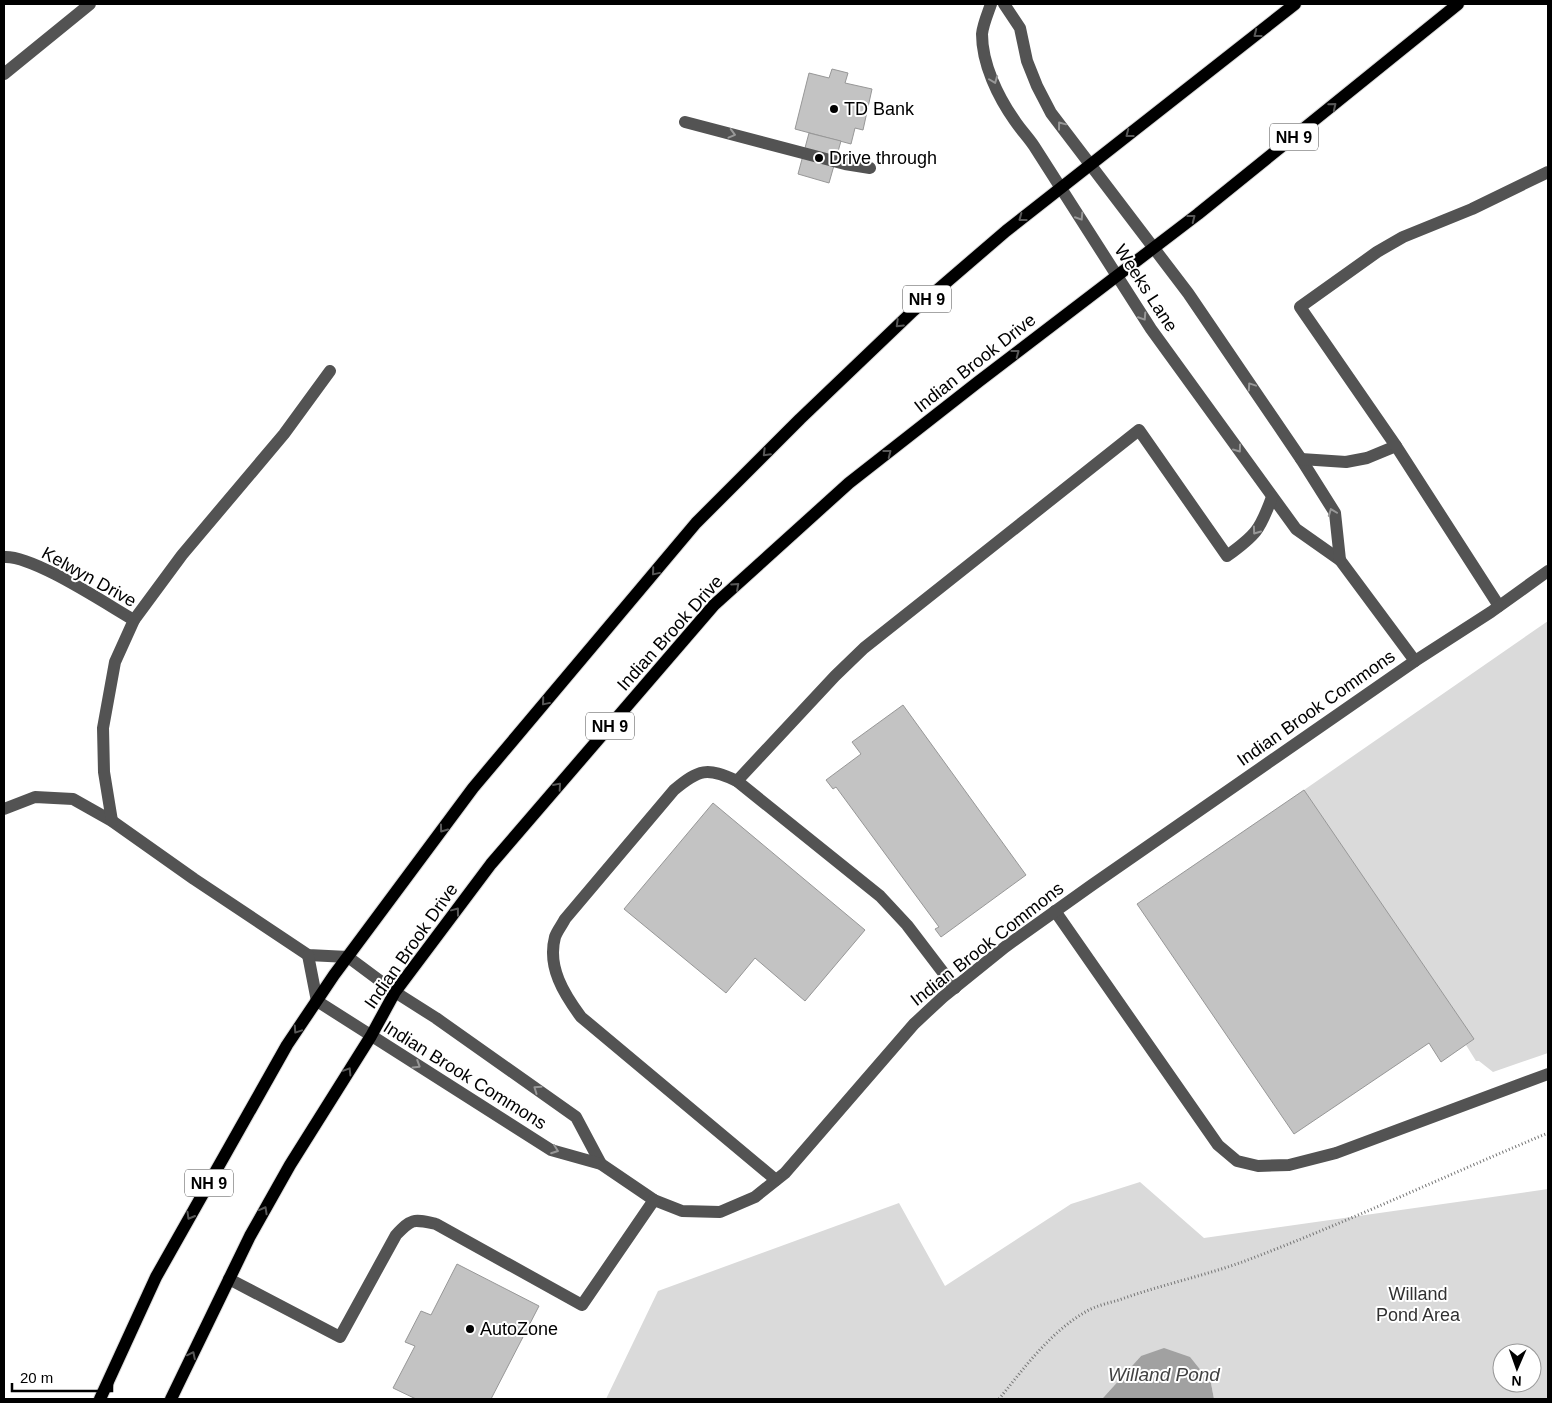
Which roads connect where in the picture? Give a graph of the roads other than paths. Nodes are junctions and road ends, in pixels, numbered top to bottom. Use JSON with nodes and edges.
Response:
{"nodes":[{"id":1,"x":90,"y":4,"type":"edge"},
{"id":2,"x":991,"y":4,"type":"edge"},
{"id":3,"x":1004,"y":4,"type":"edge"},
{"id":4,"x":1296,"y":4,"type":"edge"},
{"id":5,"x":1458,"y":4,"type":"edge"},
{"id":6,"x":4,"y":74,"type":"edge"},
{"id":7,"x":685,"y":122,"type":"dead end"},
{"id":8,"x":1090,"y":164,"type":"junction"},
{"id":9,"x":870,"y":168,"type":"dead end"},
{"id":10,"x":1548,"y":172,"type":"edge"},
{"id":11,"x":1061,"y":188,"type":"junction"},
{"id":12,"x":1154,"y":248,"type":"junction"},
{"id":13,"x":1117,"y":276,"type":"junction"},
{"id":14,"x":330,"y":371,"type":"dead end"},
{"id":15,"x":1396,"y":446,"type":"junction"},
{"id":16,"x":1302,"y":459,"type":"junction"},
{"id":17,"x":1272,"y":496,"type":"junction"},
{"id":18,"x":4,"y":557,"type":"edge"},
{"id":19,"x":1340,"y":560,"type":"junction"},
{"id":20,"x":1548,"y":571,"type":"edge"},
{"id":21,"x":1499,"y":606,"type":"junction"},
{"id":22,"x":134,"y":620,"type":"junction"},
{"id":23,"x":1414,"y":661,"type":"junction"},
{"id":24,"x":737,"y":781,"type":"junction"},
{"id":25,"x":4,"y":809,"type":"edge"},
{"id":26,"x":112,"y":821,"type":"junction"},
{"id":27,"x":1055,"y":911,"type":"junction"},
{"id":28,"x":308,"y":955,"type":"junction"},
{"id":29,"x":348,"y":957,"type":"junction"},
{"id":30,"x":955,"y":988,"type":"junction"},
{"id":31,"x":395,"y":992,"type":"junction"},
{"id":32,"x":317,"y":1001,"type":"junction"},
{"id":33,"x":371,"y":1036,"type":"junction"},
{"id":34,"x":1548,"y":1074,"type":"edge"},
{"id":35,"x":601,"y":1164,"type":"junction"},
{"id":36,"x":776,"y":1180,"type":"junction"},
{"id":37,"x":654,"y":1200,"type":"junction"},
{"id":38,"x":229,"y":1278,"type":"junction"},
{"id":39,"x":100,"y":1399,"type":"edge"},
{"id":40,"x":171,"y":1399,"type":"edge"}],
"edges":[{"from":1,"to":6,"type":"street"},
{"from":2,"to":11,"type":"street","name":"Weeks Lane","one_way":true},
{"from":8,"to":3,"type":"street","name":"Weeks Lane","one_way":true},
{"from":4,"to":8,"type":"main road","number":"NH 9","one_way":true},
{"from":12,"to":5,"type":"main road","name":"Indian Brook Drive","number":"NH 9","one_way":true},
{"from":7,"to":9,"type":"street","one_way":true},
{"from":8,"to":11,"type":"main road","number":"NH 9"},
{"from":8,"to":12,"type":"street","name":"Weeks Lane"},
{"from":10,"to":15,"type":"street"},
{"from":11,"to":13,"type":"street","name":"Weeks Lane","one_way":true},
{"from":11,"to":29,"type":"main road","number":"NH 9","one_way":true},
{"from":12,"to":13,"type":"main road","name":"Indian Brook Drive","number":"NH 9"},
{"from":16,"to":12,"type":"street","name":"Weeks Lane","one_way":true},
{"from":13,"to":17,"type":"street","name":"Weeks Lane","one_way":true},
{"from":31,"to":13,"type":"main road","name":"Indian Brook Drive","number":"NH 9","one_way":true},
{"from":14,"to":22,"type":"street"},
{"from":15,"to":16,"type":"street"},
{"from":15,"to":21,"type":"street"},
{"from":19,"to":16,"type":"street","name":"Weeks Lane","one_way":true},
{"from":17,"to":19,"type":"street","name":"Weeks Lane"},
{"from":17,"to":24,"type":"street","one_way":true},
{"from":18,"to":22,"type":"street","name":"Kelwyn Drive"},
{"from":19,"to":23,"type":"street","name":"Weeks Lane"},
{"from":20,"to":21,"type":"street","name":"Indian Brook Commons"},
{"from":21,"to":23,"type":"street","name":"Indian Brook Commons"},
{"from":22,"to":26,"type":"street","name":"Kelwyn Drive"},
{"from":23,"to":27,"type":"street","name":"Indian Brook Commons"},
{"from":24,"to":30,"type":"street"},
{"from":24,"to":36,"type":"street"},
{"from":25,"to":26,"type":"street"},
{"from":26,"to":28,"type":"street"},
{"from":27,"to":30,"type":"street","name":"Indian Brook Commons"},
{"from":27,"to":34,"type":"street"},
{"from":28,"to":29,"type":"street"},
{"from":28,"to":32,"type":"street"},
{"from":29,"to":31,"type":"street"},
{"from":29,"to":32,"type":"main road","number":"NH 9"},
{"from":30,"to":36,"type":"street","name":"Indian Brook Commons"},
{"from":31,"to":33,"type":"main road","name":"Indian Brook Drive","number":"NH 9"},
{"from":35,"to":31,"type":"street","name":"Indian Brook Commons","one_way":true},
{"from":32,"to":33,"type":"street","name":"Indian Brook Commons"},
{"from":32,"to":39,"type":"main road","number":"NH 9","one_way":true},
{"from":33,"to":35,"type":"street","name":"Indian Brook Commons","one_way":true},
{"from":38,"to":33,"type":"main road","name":"Indian Brook Drive","number":"NH 9","one_way":true},
{"from":35,"to":37,"type":"street","name":"Indian Brook Commons"},
{"from":36,"to":37,"type":"street","name":"Indian Brook Commons"},
{"from":37,"to":38,"type":"street"},
{"from":40,"to":38,"type":"main road","name":"Indian Brook Drive","number":"NH 9","one_way":true}]}
